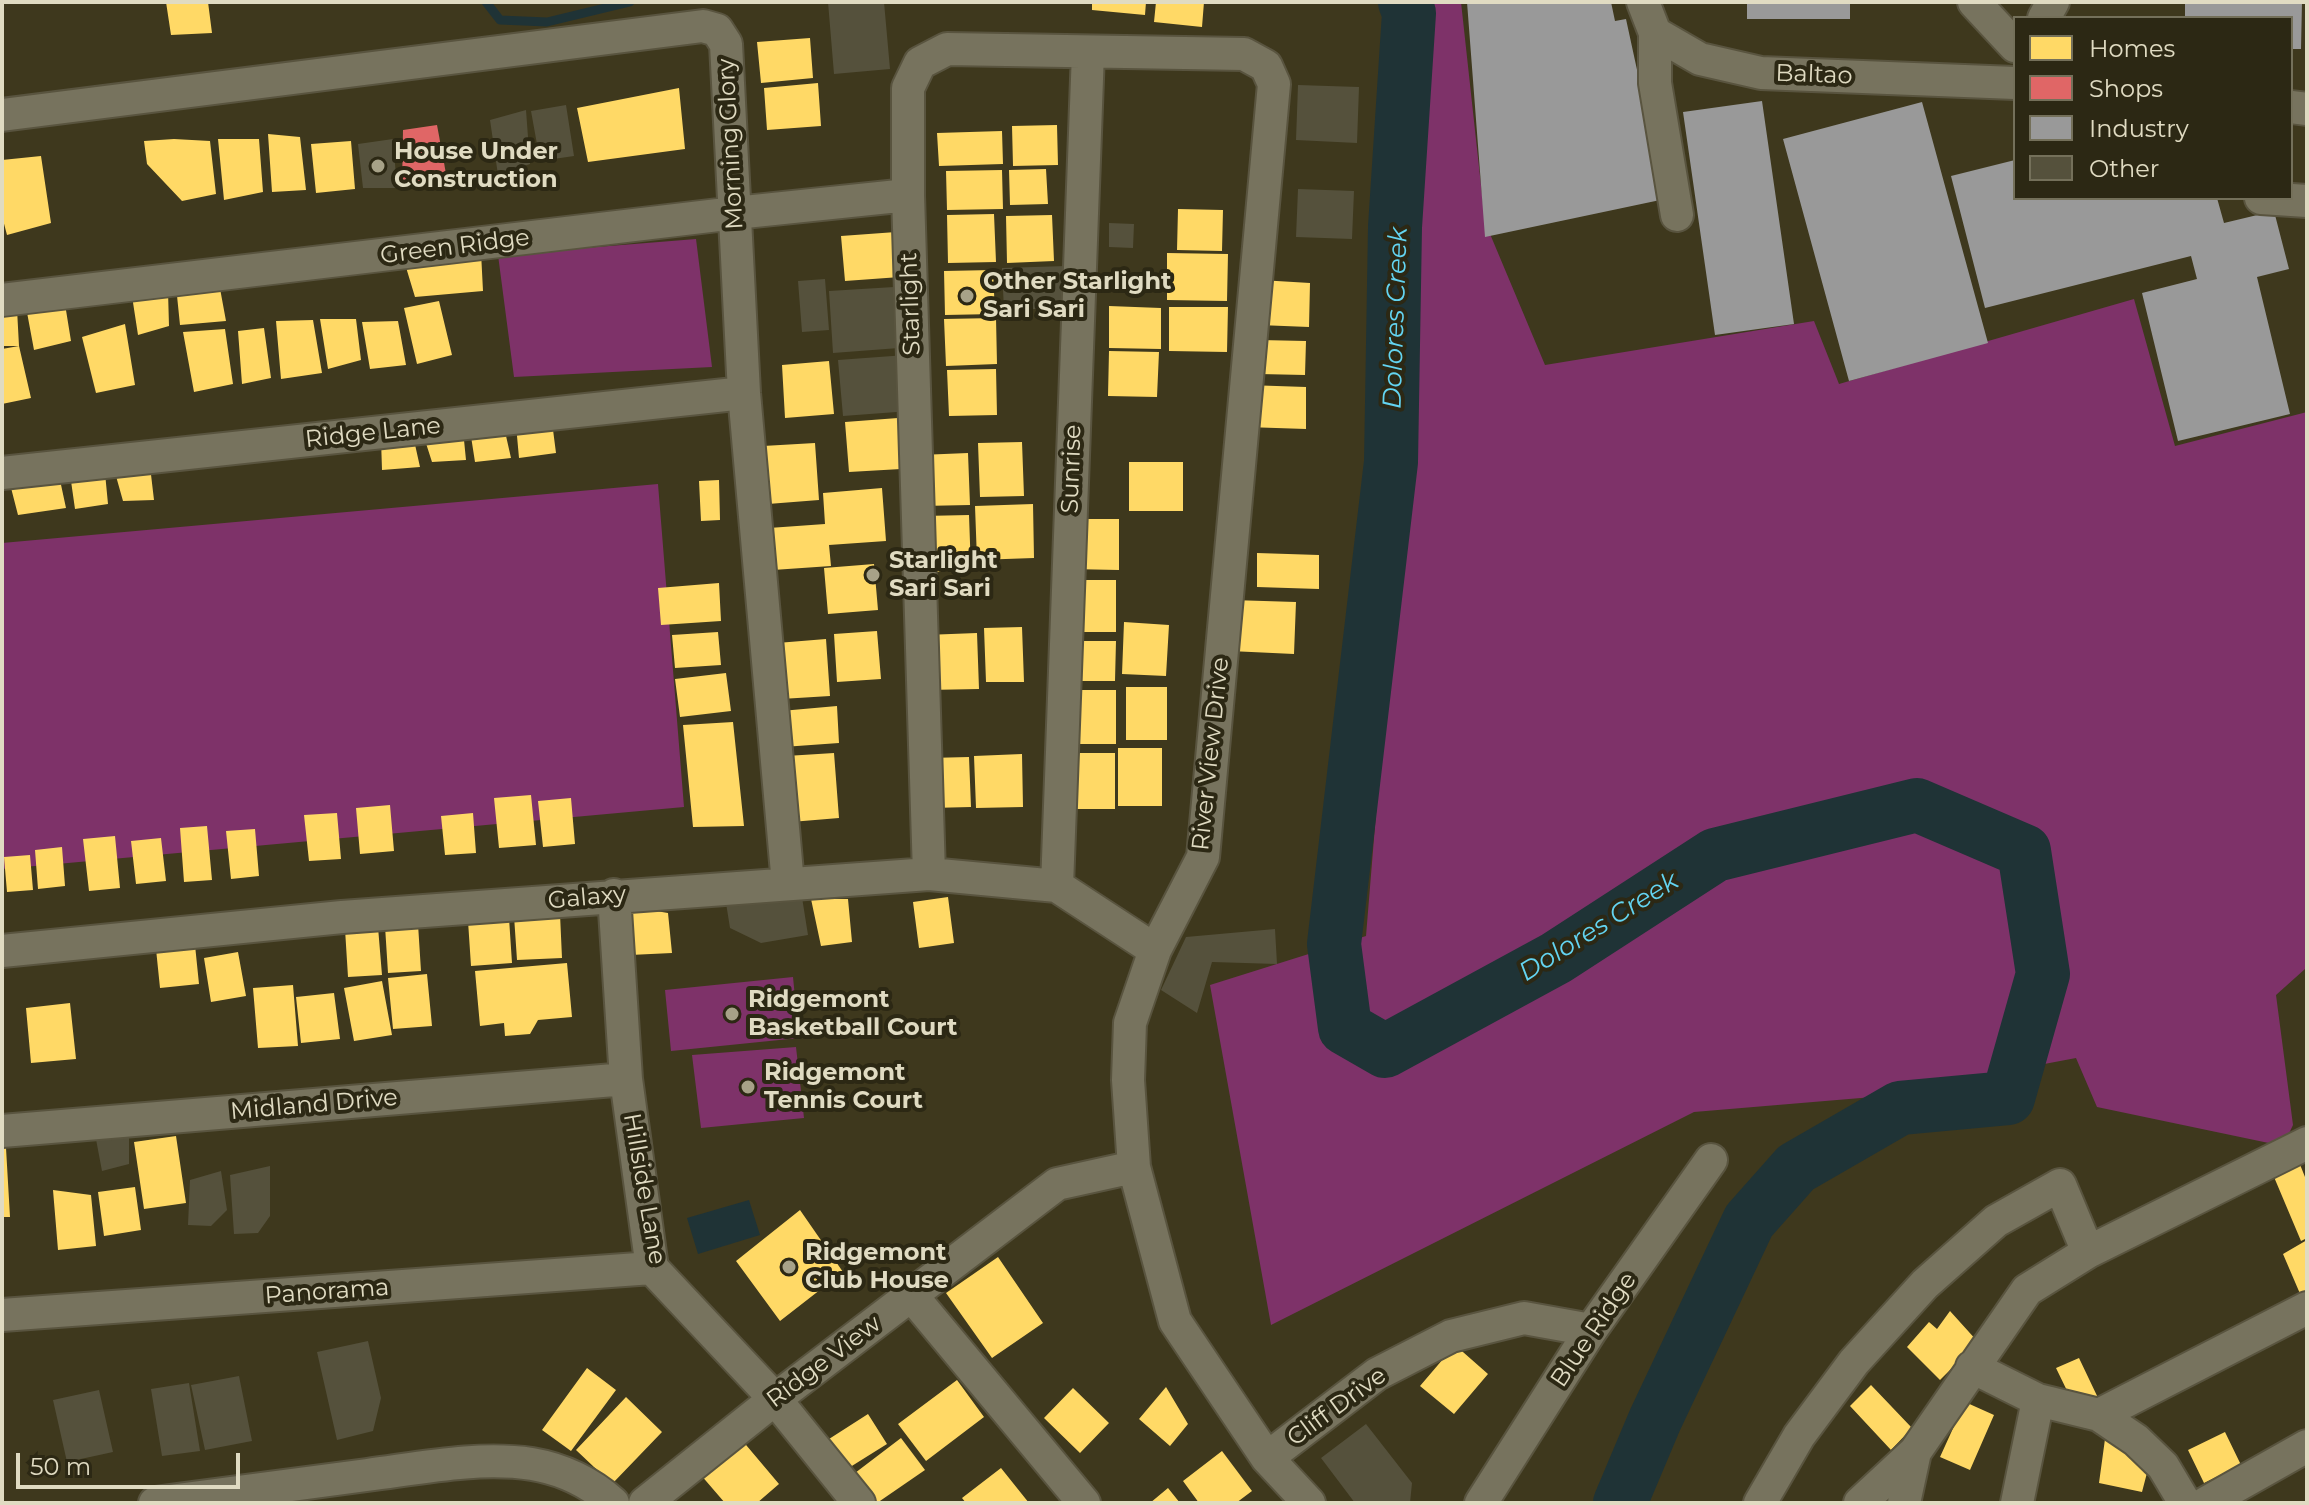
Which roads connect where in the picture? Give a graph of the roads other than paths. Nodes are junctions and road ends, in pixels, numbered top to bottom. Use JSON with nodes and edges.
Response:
{"nodes":[{"id":1,"x":1643,"y":2,"type":"edge"},
{"id":2,"x":1974,"y":2,"type":"edge"},
{"id":3,"x":1655,"y":33,"type":"junction"},
{"id":4,"x":2013,"y":44,"type":"edge"},
{"id":5,"x":1088,"y":52,"type":"junction"},
{"id":6,"x":1244,"y":54,"type":"joint"},
{"id":7,"x":2013,"y":83,"type":"edge"},
{"id":8,"x":2,"y":115,"type":"edge"},
{"id":9,"x":908,"y":195,"type":"junction"},
{"id":10,"x":735,"y":213,"type":"junction"},
{"id":11,"x":1677,"y":215,"type":"dead end"},
{"id":12,"x":2,"y":300,"type":"edge"},
{"id":13,"x":744,"y":393,"type":"junction"},
{"id":14,"x":2,"y":473,"type":"edge"},
{"id":15,"x":929,"y":874,"type":"junction"},
{"id":16,"x":788,"y":884,"type":"junction"},
{"id":17,"x":1057,"y":886,"type":"junction"},
{"id":18,"x":614,"y":895,"type":"junction"},
{"id":19,"x":1155,"y":950,"type":"junction"},
{"id":20,"x":2,"y":951,"type":"edge"},
{"id":21,"x":626,"y":1079,"type":"junction"},
{"id":22,"x":2,"y":1131,"type":"edge"},
{"id":23,"x":2305,"y":1149,"type":"edge"},
{"id":24,"x":1711,"y":1160,"type":"dead end"},
{"id":25,"x":1134,"y":1167,"type":"junction"},
{"id":26,"x":2088,"y":1252,"type":"junction"},
{"id":27,"x":652,"y":1268,"type":"junction"},
{"id":28,"x":912,"y":1296,"type":"junction"},
{"id":29,"x":2307,"y":1308,"type":"edge"},
{"id":30,"x":2,"y":1315,"type":"edge"},
{"id":31,"x":1591,"y":1330,"type":"junction"},
{"id":32,"x":1972,"y":1367,"type":"junction"},
{"id":33,"x":775,"y":1399,"type":"junction"},
{"id":34,"x":2038,"y":1400,"type":"junction"},
{"id":35,"x":2099,"y":1415,"type":"junction"},
{"id":36,"x":2307,"y":1446,"type":"edge"},
{"id":37,"x":1915,"y":1452,"type":"junction"},
{"id":38,"x":1267,"y":1458,"type":"junction"},
{"id":39,"x":2163,"y":1466,"type":"junction"},
{"id":40,"x":155,"y":1503,"type":"edge"},
{"id":41,"x":613,"y":1503,"type":"edge"},
{"id":42,"x":645,"y":1503,"type":"edge"},
{"id":43,"x":859,"y":1503,"type":"edge"},
{"id":44,"x":1084,"y":1503,"type":"edge"},
{"id":45,"x":1309,"y":1503,"type":"edge"},
{"id":46,"x":1481,"y":1503,"type":"edge"},
{"id":47,"x":1760,"y":1503,"type":"edge"},
{"id":48,"x":1860,"y":1503,"type":"edge"},
{"id":49,"x":1904,"y":1503,"type":"edge"},
{"id":50,"x":2017,"y":1503,"type":"edge"},
{"id":51,"x":2156,"y":1503,"type":"edge"},
{"id":52,"x":2185,"y":1503,"type":"edge"},
{"id":53,"x":2206,"y":1503,"type":"edge"}],
"edges":[{"from":1,"to":3,"type":"street"},
{"from":2,"to":4,"type":"street"},
{"from":3,"to":7,"type":"street","name":"Baltao"},
{"from":3,"to":11,"type":"street"},
{"from":5,"to":6,"type":"street","name":"Starlight"},
{"from":5,"to":9,"type":"street","name":"Starlight"},
{"from":5,"to":17,"type":"street","name":"Sunrise"},
{"from":6,"to":19,"type":"street","name":"River View Drive"},
{"from":8,"to":10,"type":"street","name":"Morning Glory"},
{"from":9,"to":10,"type":"street","name":"Green Ridge"},
{"from":9,"to":15,"type":"street","name":"Starlight"},
{"from":10,"to":12,"type":"street","name":"Green Ridge"},
{"from":10,"to":13,"type":"street","name":"Morning Glory"},
{"from":13,"to":14,"type":"street","name":"Ridge Lane"},
{"from":13,"to":16,"type":"street","name":"Morning Glory"},
{"from":15,"to":16,"type":"street","name":"Galaxy"},
{"from":15,"to":17,"type":"street","name":"Galaxy"},
{"from":16,"to":18,"type":"street","name":"Galaxy"},
{"from":17,"to":19,"type":"street","name":"Galaxy"},
{"from":18,"to":20,"type":"street","name":"Galaxy"},
{"from":18,"to":21,"type":"street","name":"Hillside Lane"},
{"from":19,"to":25,"type":"street","name":"River View Drive"},
{"from":21,"to":22,"type":"street","name":"Midland Drive"},
{"from":21,"to":27,"type":"street","name":"Hillside Lane"},
{"from":23,"to":26,"type":"street"},
{"from":24,"to":31,"type":"street","name":"Blue Ridge"},
{"from":25,"to":28,"type":"street","name":"Ridge View"},
{"from":25,"to":38,"type":"street","name":"River View Drive"},
{"from":26,"to":32,"type":"street"},
{"from":26,"to":47,"type":"street"},
{"from":27,"to":30,"type":"street","name":"Panorama"},
{"from":27,"to":33,"type":"street","name":"Hillside Lane"},
{"from":28,"to":33,"type":"street","name":"Ridge View"},
{"from":28,"to":44,"type":"street"},
{"from":29,"to":35,"type":"street"},
{"from":31,"to":38,"type":"street","name":"Cliff Drive"},
{"from":31,"to":46,"type":"street","name":"Blue Ridge"},
{"from":32,"to":34,"type":"street"},
{"from":32,"to":37,"type":"street"},
{"from":33,"to":42,"type":"street","name":"Ridge View"},
{"from":33,"to":43,"type":"street","name":"Hillside Lane"},
{"from":34,"to":35,"type":"street"},
{"from":34,"to":50,"type":"street"},
{"from":35,"to":39,"type":"street"},
{"from":36,"to":53,"type":"street"},
{"from":37,"to":48,"type":"street"},
{"from":37,"to":49,"type":"street"},
{"from":38,"to":45,"type":"street","name":"River View Drive"},
{"from":39,"to":51,"type":"street"},
{"from":39,"to":52,"type":"street"},
{"from":40,"to":41,"type":"street"}]}
